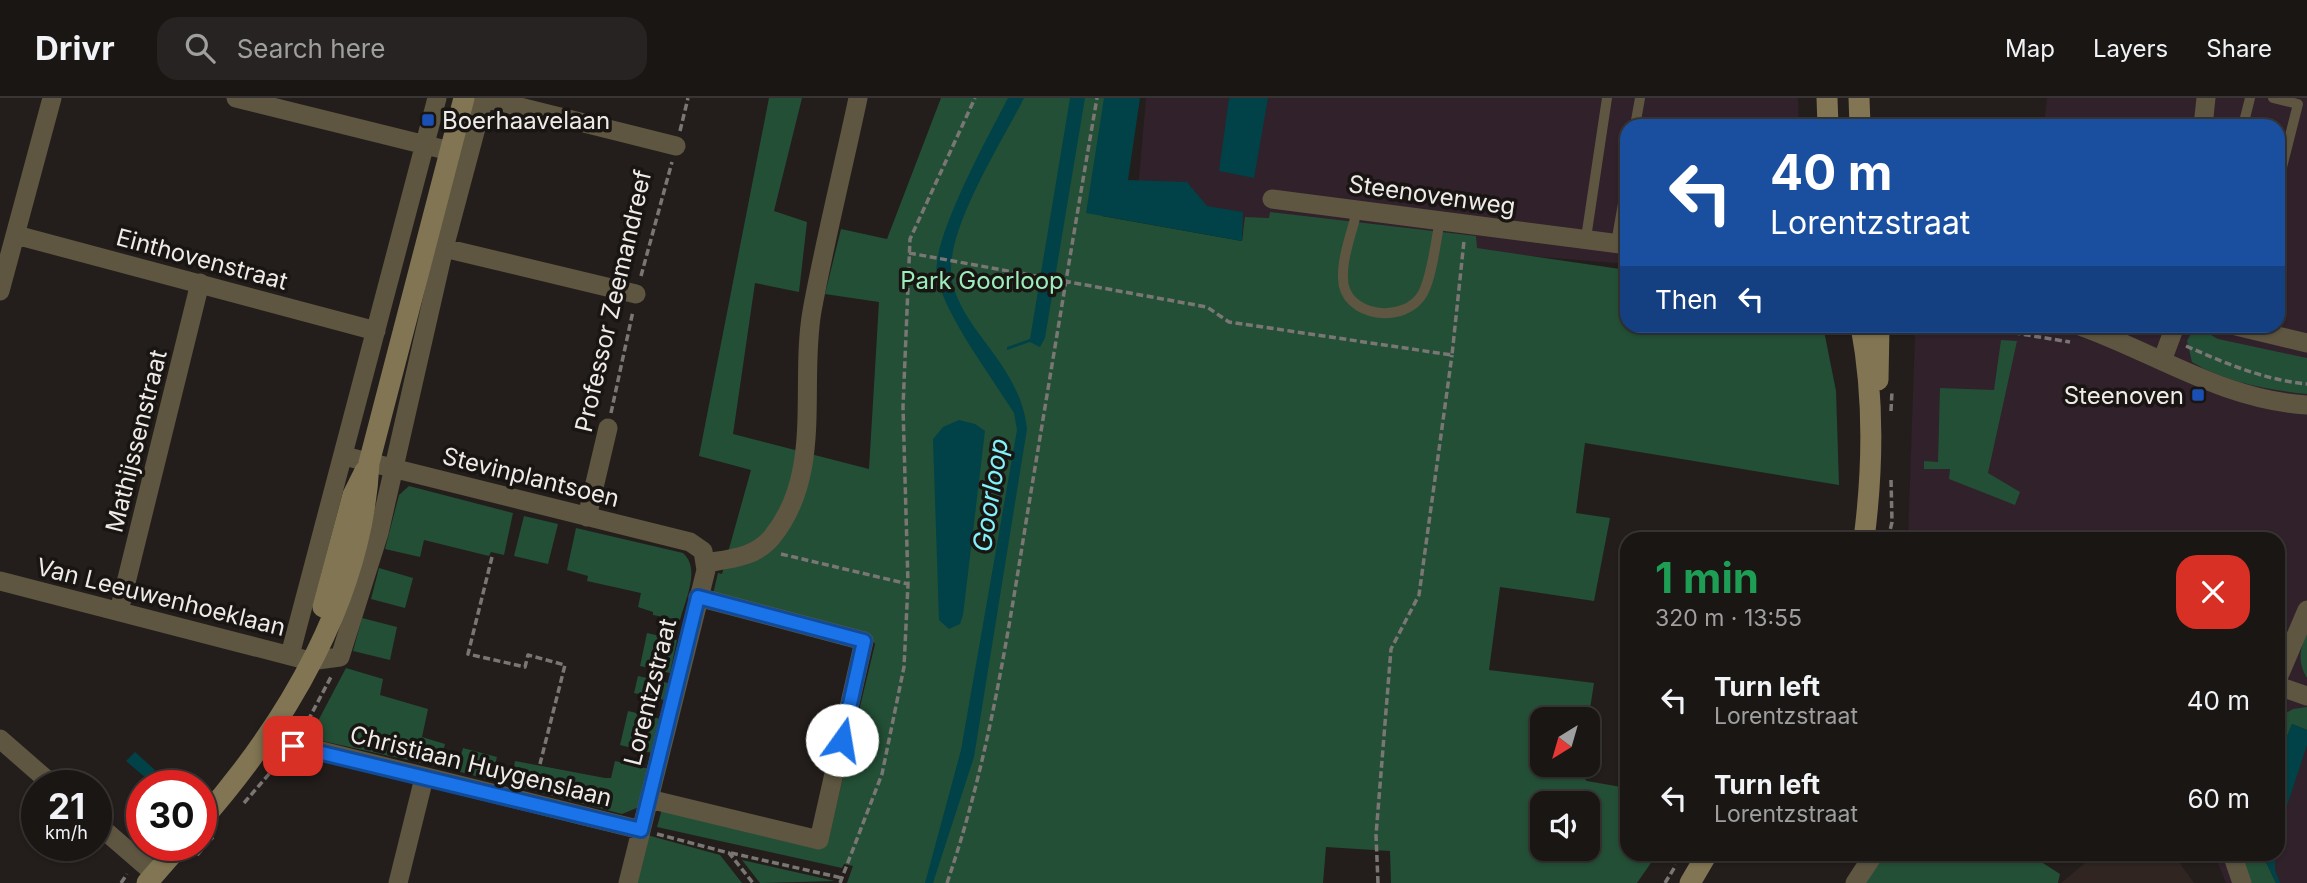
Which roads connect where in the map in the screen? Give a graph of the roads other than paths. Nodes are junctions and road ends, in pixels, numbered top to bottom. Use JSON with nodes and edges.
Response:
{"nodes":[{"id":1,"x":52,"y":98,"type":"edge"},
{"id":2,"x":236,"y":98,"type":"edge"},
{"id":3,"x":437,"y":98,"type":"edge"},
{"id":4,"x":464,"y":98,"type":"edge"},
{"id":5,"x":484,"y":98,"type":"edge"},
{"id":6,"x":858,"y":98,"type":"edge"},
{"id":7,"x":1607,"y":98,"type":"edge"},
{"id":8,"x":1640,"y":98,"type":"edge"},
{"id":9,"x":1827,"y":98,"type":"edge"},
{"id":10,"x":1859,"y":98,"type":"edge"},
{"id":11,"x":2206,"y":98,"type":"edge"},
{"id":12,"x":2250,"y":98,"type":"edge"},
{"id":13,"x":2273,"y":98,"type":"edge"},
{"id":14,"x":262,"y":101,"type":"edge"},
{"id":15,"x":1637,"y":119,"type":"edge"},
{"id":16,"x":1828,"y":119,"type":"edge"},
{"id":17,"x":1860,"y":119,"type":"edge"},
{"id":18,"x":2204,"y":119,"type":"edge"},
{"id":19,"x":2245,"y":119,"type":"edge"},
{"id":20,"x":425,"y":146,"type":"junction"},
{"id":21,"x":676,"y":146,"type":"road end"},
{"id":22,"x":460,"y":154,"type":"junction"},
{"id":23,"x":2285,"y":155,"type":"edge"},
{"id":24,"x":1272,"y":199,"type":"dead end"},
{"id":25,"x":1357,"y":209,"type":"junction"},
{"id":26,"x":1440,"y":220,"type":"junction"},
{"id":27,"x":16,"y":235,"type":"junction"},
{"id":28,"x":1586,"y":238,"type":"junction"},
{"id":29,"x":1620,"y":244,"type":"edge"},
{"id":30,"x":444,"y":248,"type":"junction"},
{"id":31,"x":200,"y":283,"type":"junction"},
{"id":32,"x":0,"y":292,"type":"edge"},
{"id":33,"x":636,"y":295,"type":"road end"},
{"id":34,"x":376,"y":331,"type":"junction"},
{"id":35,"x":1862,"y":333,"type":"edge"},
{"id":36,"x":1879,"y":333,"type":"edge"},
{"id":37,"x":2100,"y":333,"type":"edge"},
{"id":38,"x":2173,"y":333,"type":"edge"},
{"id":39,"x":2265,"y":333,"type":"edge"},
{"id":40,"x":2307,"y":343,"type":"edge"},
{"id":41,"x":2162,"y":360,"type":"junction"},
{"id":42,"x":1870,"y":398,"type":"junction"},
{"id":43,"x":2307,"y":405,"type":"edge"},
{"id":44,"x":608,"y":428,"type":"road end"},
{"id":45,"x":344,"y":456,"type":"junction"},
{"id":46,"x":369,"y":463,"type":"junction"},
{"id":47,"x":395,"y":469,"type":"junction"},
{"id":48,"x":587,"y":517,"type":"junction"},
{"id":49,"x":1865,"y":532,"type":"edge"},
{"id":50,"x":704,"y":557,"type":"junction"},
{"id":51,"x":0,"y":581,"type":"edge"},
{"id":52,"x":698,"y":597,"type":"junction"},
{"id":53,"x":119,"y":611,"type":"junction"},
{"id":54,"x":2307,"y":611,"type":"edge"},
{"id":55,"x":300,"y":658,"type":"junction"},
{"id":56,"x":2285,"y":662,"type":"edge"},
{"id":57,"x":2285,"y":688,"type":"edge"},
{"id":58,"x":2307,"y":696,"type":"edge"},
{"id":59,"x":269,"y":737,"type":"junction"},
{"id":60,"x":0,"y":739,"type":"edge"},
{"id":61,"x":36,"y":770,"type":"edge"},
{"id":62,"x":424,"y":778,"type":"junction"},
{"id":63,"x":649,"y":799,"type":"junction"},
{"id":64,"x":217,"y":801,"type":"edge"},
{"id":65,"x":641,"y":830,"type":"junction"},
{"id":66,"x":112,"y":839,"type":"edge"},
{"id":67,"x":166,"y":861,"type":"edge"},
{"id":68,"x":1703,"y":861,"type":"edge"},
{"id":69,"x":1869,"y":861,"type":"edge"},
{"id":70,"x":2234,"y":861,"type":"edge"},
{"id":71,"x":151,"y":878,"type":"edge"},
{"id":72,"x":398,"y":883,"type":"edge"},
{"id":73,"x":628,"y":883,"type":"edge"},
{"id":74,"x":1690,"y":883,"type":"edge"},
{"id":75,"x":1855,"y":883,"type":"edge"},
{"id":76,"x":2242,"y":883,"type":"edge"}],
"edges":[{"from":1,"to":27,"type":"street"},
{"from":2,"to":14,"type":"street"},
{"from":3,"to":20,"type":"street"},
{"from":4,"to":22,"type":"main road"},
{"from":5,"to":21,"type":"street"},
{"from":5,"to":22,"type":"street"},
{"from":6,"to":50,"type":"street"},
{"from":7,"to":28,"type":"lane"},
{"from":8,"to":15,"type":"lane"},
{"from":9,"to":16,"type":"main road"},
{"from":10,"to":17,"type":"main road"},
{"from":11,"to":18,"type":"street"},
{"from":12,"to":19,"type":"lane"},
{"from":13,"to":23,"type":"lane"},
{"from":14,"to":20,"type":"street"},
{"from":20,"to":22,"type":"street"},
{"from":20,"to":34,"type":"street"},
{"from":22,"to":30,"type":"street"},
{"from":22,"to":46,"type":"main road"},
{"from":24,"to":25,"type":"street","name":"Steenovenweg"},
{"from":25,"to":26,"type":"street","name":"Steenovenweg"},
{"from":25,"to":26,"type":"lane"},
{"from":26,"to":28,"type":"street","name":"Steenovenweg"},
{"from":27,"to":31,"type":"street","name":"Einthovenstraat"},
{"from":27,"to":32,"type":"street"},
{"from":28,"to":29,"type":"street","name":"Steenovenweg"},
{"from":30,"to":33,"type":"street"},
{"from":30,"to":47,"type":"street"},
{"from":31,"to":34,"type":"street","name":"Einthovenstraat"},
{"from":31,"to":53,"type":"street","name":"Mathijssenstraat"},
{"from":34,"to":45,"type":"street"},
{"from":35,"to":42,"type":"main road"},
{"from":36,"to":42,"type":"main road"},
{"from":37,"to":41,"type":"street"},
{"from":38,"to":41,"type":"street"},
{"from":39,"to":40,"type":"street"},
{"from":41,"to":43,"type":"street"},
{"from":42,"to":49,"type":"main road"},
{"from":44,"to":48,"type":"street","name":"Professor Zeemandreef"},
{"from":45,"to":46,"type":"street","name":"Stevinplantsoen"},
{"from":45,"to":55,"type":"street"},
{"from":46,"to":47,"type":"street","name":"Stevinplantsoen"},
{"from":46,"to":55,"type":"main road"},
{"from":47,"to":48,"type":"street","name":"Stevinplantsoen"},
{"from":47,"to":55,"type":"street"},
{"from":48,"to":50,"type":"street","name":"Stevinplantsoen"},
{"from":50,"to":52,"type":"street","name":"Lorentzstraat"},
{"from":51,"to":53,"type":"street","name":"Van Leeuwenhoeklaan"},
{"from":52,"to":63,"type":"street","name":"Lorentzstraat"},
{"from":52,"to":63,"type":"street","name":"Lorentzstraat"},
{"from":53,"to":55,"type":"street","name":"Van Leeuwenhoeklaan"},
{"from":54,"to":56,"type":"street"},
{"from":55,"to":59,"type":"main road"},
{"from":57,"to":58,"type":"street"},
{"from":59,"to":62,"type":"street","name":"Christiaan Huygenslaan"},
{"from":59,"to":64,"type":"main road"},
{"from":60,"to":61,"type":"street"},
{"from":62,"to":65,"type":"street","name":"Christiaan Huygenslaan"},
{"from":62,"to":72,"type":"street"},
{"from":63,"to":65,"type":"street","name":"Lorentzstraat"},
{"from":65,"to":73,"type":"street","name":"Lorentzstraat"},
{"from":66,"to":71,"type":"street"},
{"from":67,"to":71,"type":"main road"},
{"from":68,"to":74,"type":"main road"},
{"from":69,"to":75,"type":"street"},
{"from":70,"to":76,"type":"street"}]}
